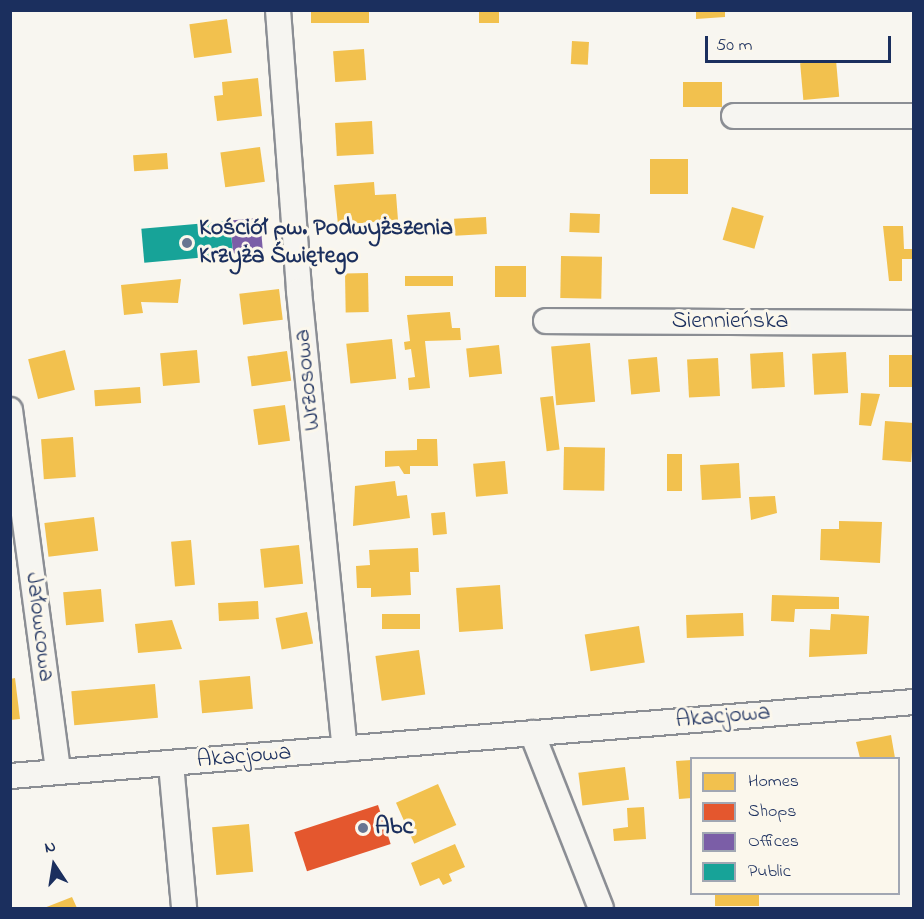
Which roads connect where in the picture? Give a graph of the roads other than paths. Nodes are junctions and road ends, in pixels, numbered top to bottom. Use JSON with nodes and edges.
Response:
{"nodes":[{"id":1,"x":278,"y":10,"type":"edge"},
{"id":2,"x":914,"y":116,"type":"edge"},
{"id":3,"x":735,"y":117,"type":"dead end"},
{"id":4,"x":546,"y":321,"type":"dead end"},
{"id":5,"x":914,"y":323,"type":"edge"},
{"id":6,"x":10,"y":410,"type":"edge"},
{"id":7,"x":914,"y":702,"type":"edge"},
{"id":8,"x":532,"y":733,"type":"junction"},
{"id":9,"x":345,"y":749,"type":"junction"},
{"id":10,"x":171,"y":764,"type":"junction"},
{"id":11,"x":58,"y":772,"type":"junction"},
{"id":12,"x":10,"y":776,"type":"edge"},
{"id":13,"x":184,"y":909,"type":"edge"},
{"id":14,"x":601,"y":909,"type":"edge"}],
"edges":[{"from":1,"to":9,"type":"street","name":"Wrzosowa"},
{"from":2,"to":3,"type":"street"},
{"from":4,"to":5,"type":"street","name":"Siennieńska"},
{"from":6,"to":11,"type":"street","name":"Jałowcowa"},
{"from":7,"to":8,"type":"street","name":"Akacjowa"},
{"from":8,"to":9,"type":"street","name":"Akacjowa"},
{"from":8,"to":14,"type":"street"},
{"from":9,"to":10,"type":"street","name":"Akacjowa"},
{"from":10,"to":11,"type":"street","name":"Akacjowa"},
{"from":10,"to":13,"type":"street","name":"Akacjowa"},
{"from":11,"to":12,"type":"street","name":"Akacjowa"}]}
